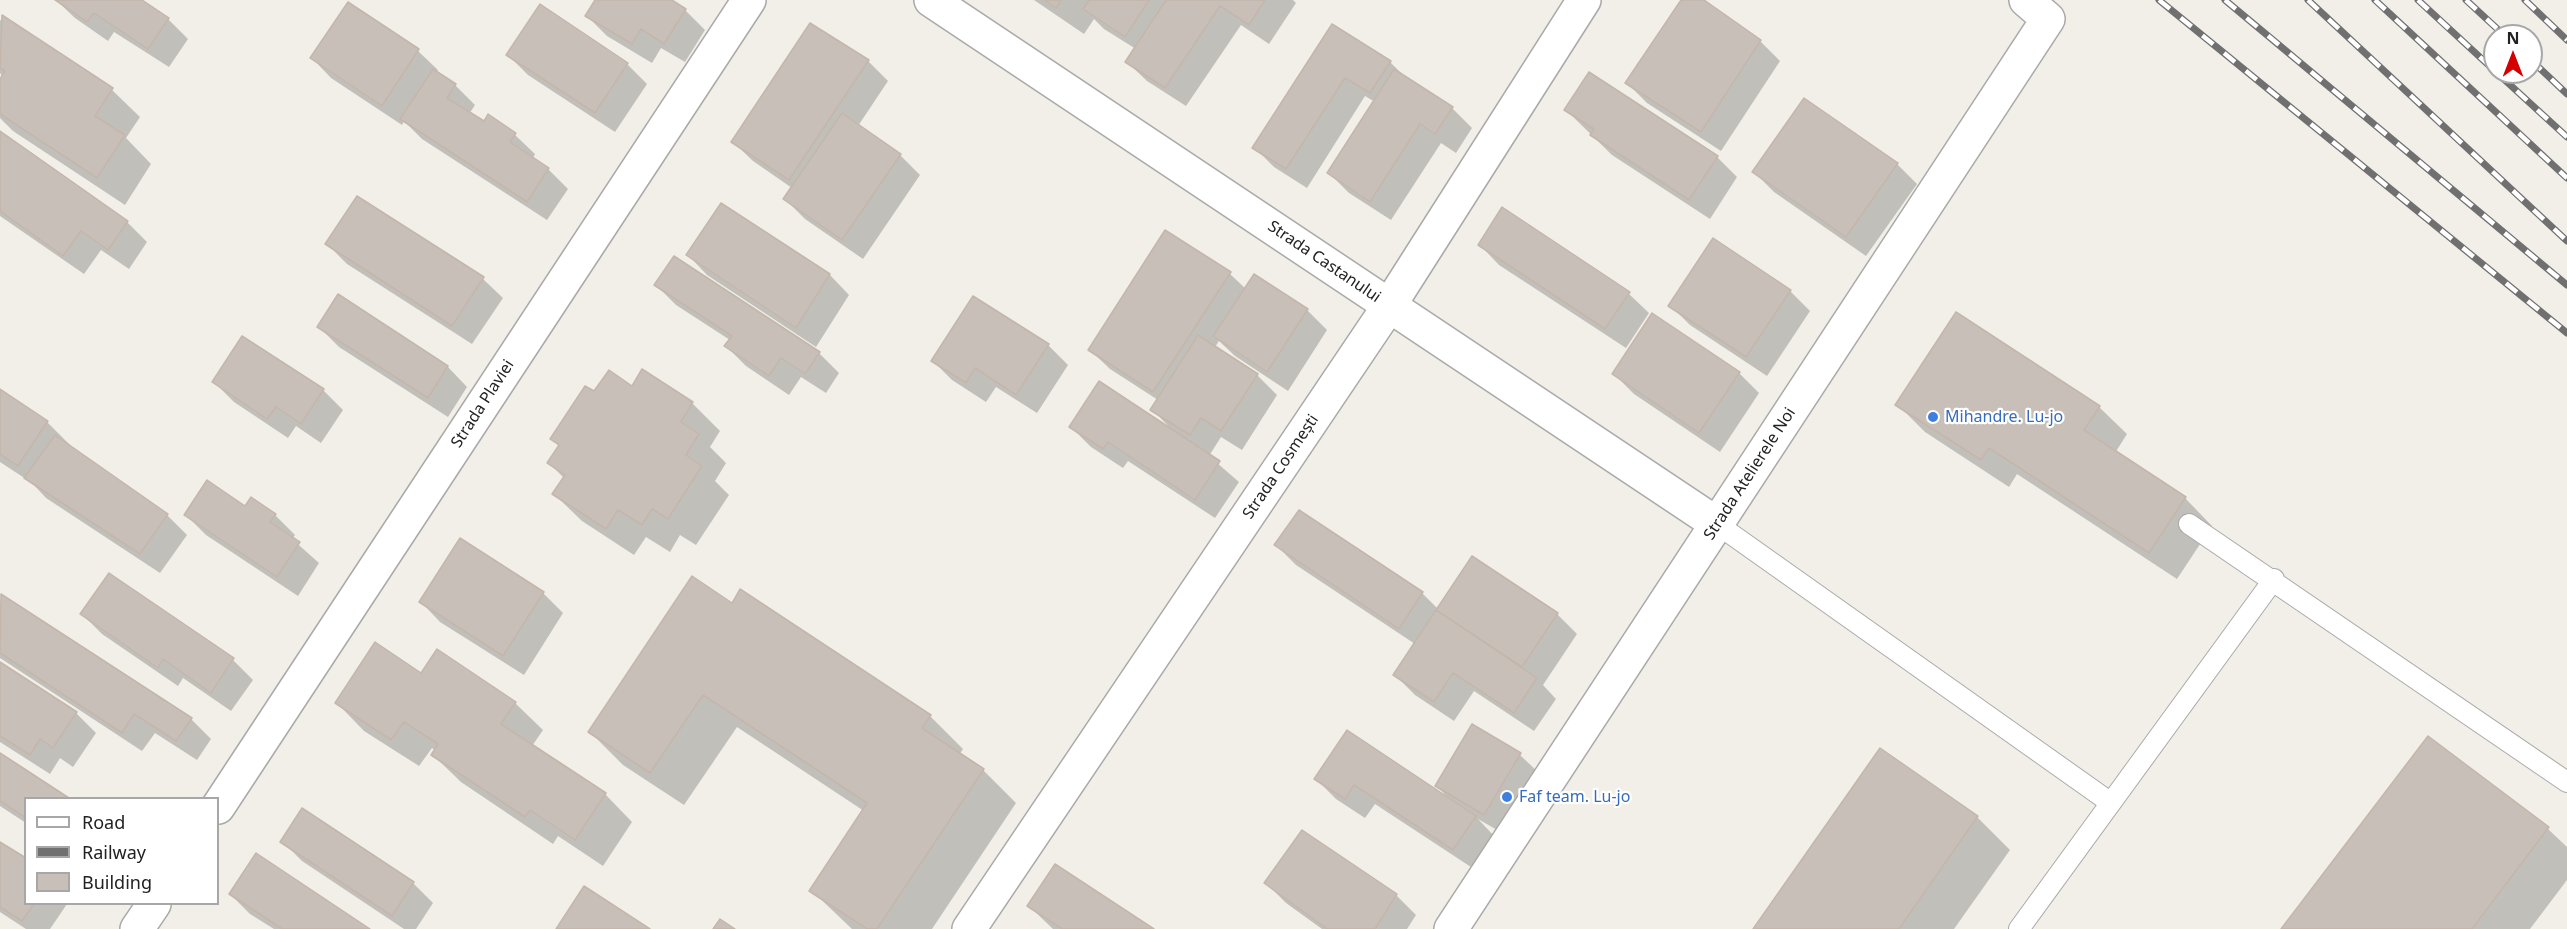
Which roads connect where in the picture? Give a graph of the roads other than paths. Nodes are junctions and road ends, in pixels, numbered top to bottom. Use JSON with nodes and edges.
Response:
{"nodes":[{"id":1,"x":748,"y":0,"type":"edge"},
{"id":2,"x":931,"y":0,"type":"edge"},
{"id":3,"x":1584,"y":0,"type":"edge"},
{"id":4,"x":2037,"y":10,"type":"edge"},
{"id":5,"x":1389,"y":306,"type":"junction"},
{"id":6,"x":2189,"y":524,"type":"dead end"},
{"id":7,"x":1717,"y":525,"type":"junction"},
{"id":8,"x":2274,"y":579,"type":"junction"},
{"id":9,"x":2567,"y":782,"type":"edge"},
{"id":10,"x":2110,"y":803,"type":"junction"},
{"id":11,"x":219,"y":805,"type":"edge"},
{"id":12,"x":153,"y":905,"type":"edge"},
{"id":13,"x":137,"y":929,"type":"edge"},
{"id":14,"x":969,"y":929,"type":"edge"},
{"id":15,"x":1451,"y":929,"type":"edge"},
{"id":16,"x":2019,"y":929,"type":"edge"}],
"edges":[{"from":1,"to":11,"type":"street","name":"Strada Plaviei"},
{"from":2,"to":5,"type":"street","name":"Strada Castanului"},
{"from":3,"to":5,"type":"street","name":"Strada Cosmești"},
{"from":4,"to":7,"type":"street","name":"Strada Atelierele Noi"},
{"from":5,"to":7,"type":"street","name":"Strada Castanului"},
{"from":5,"to":14,"type":"street","name":"Strada Cosmești"},
{"from":6,"to":8,"type":"lane"},
{"from":7,"to":10,"type":"lane"},
{"from":7,"to":15,"type":"street","name":"Strada Atelierele Noi"},
{"from":8,"to":9,"type":"lane"},
{"from":8,"to":10,"type":"lane"},
{"from":10,"to":16,"type":"lane"},
{"from":12,"to":13,"type":"street"}]}
